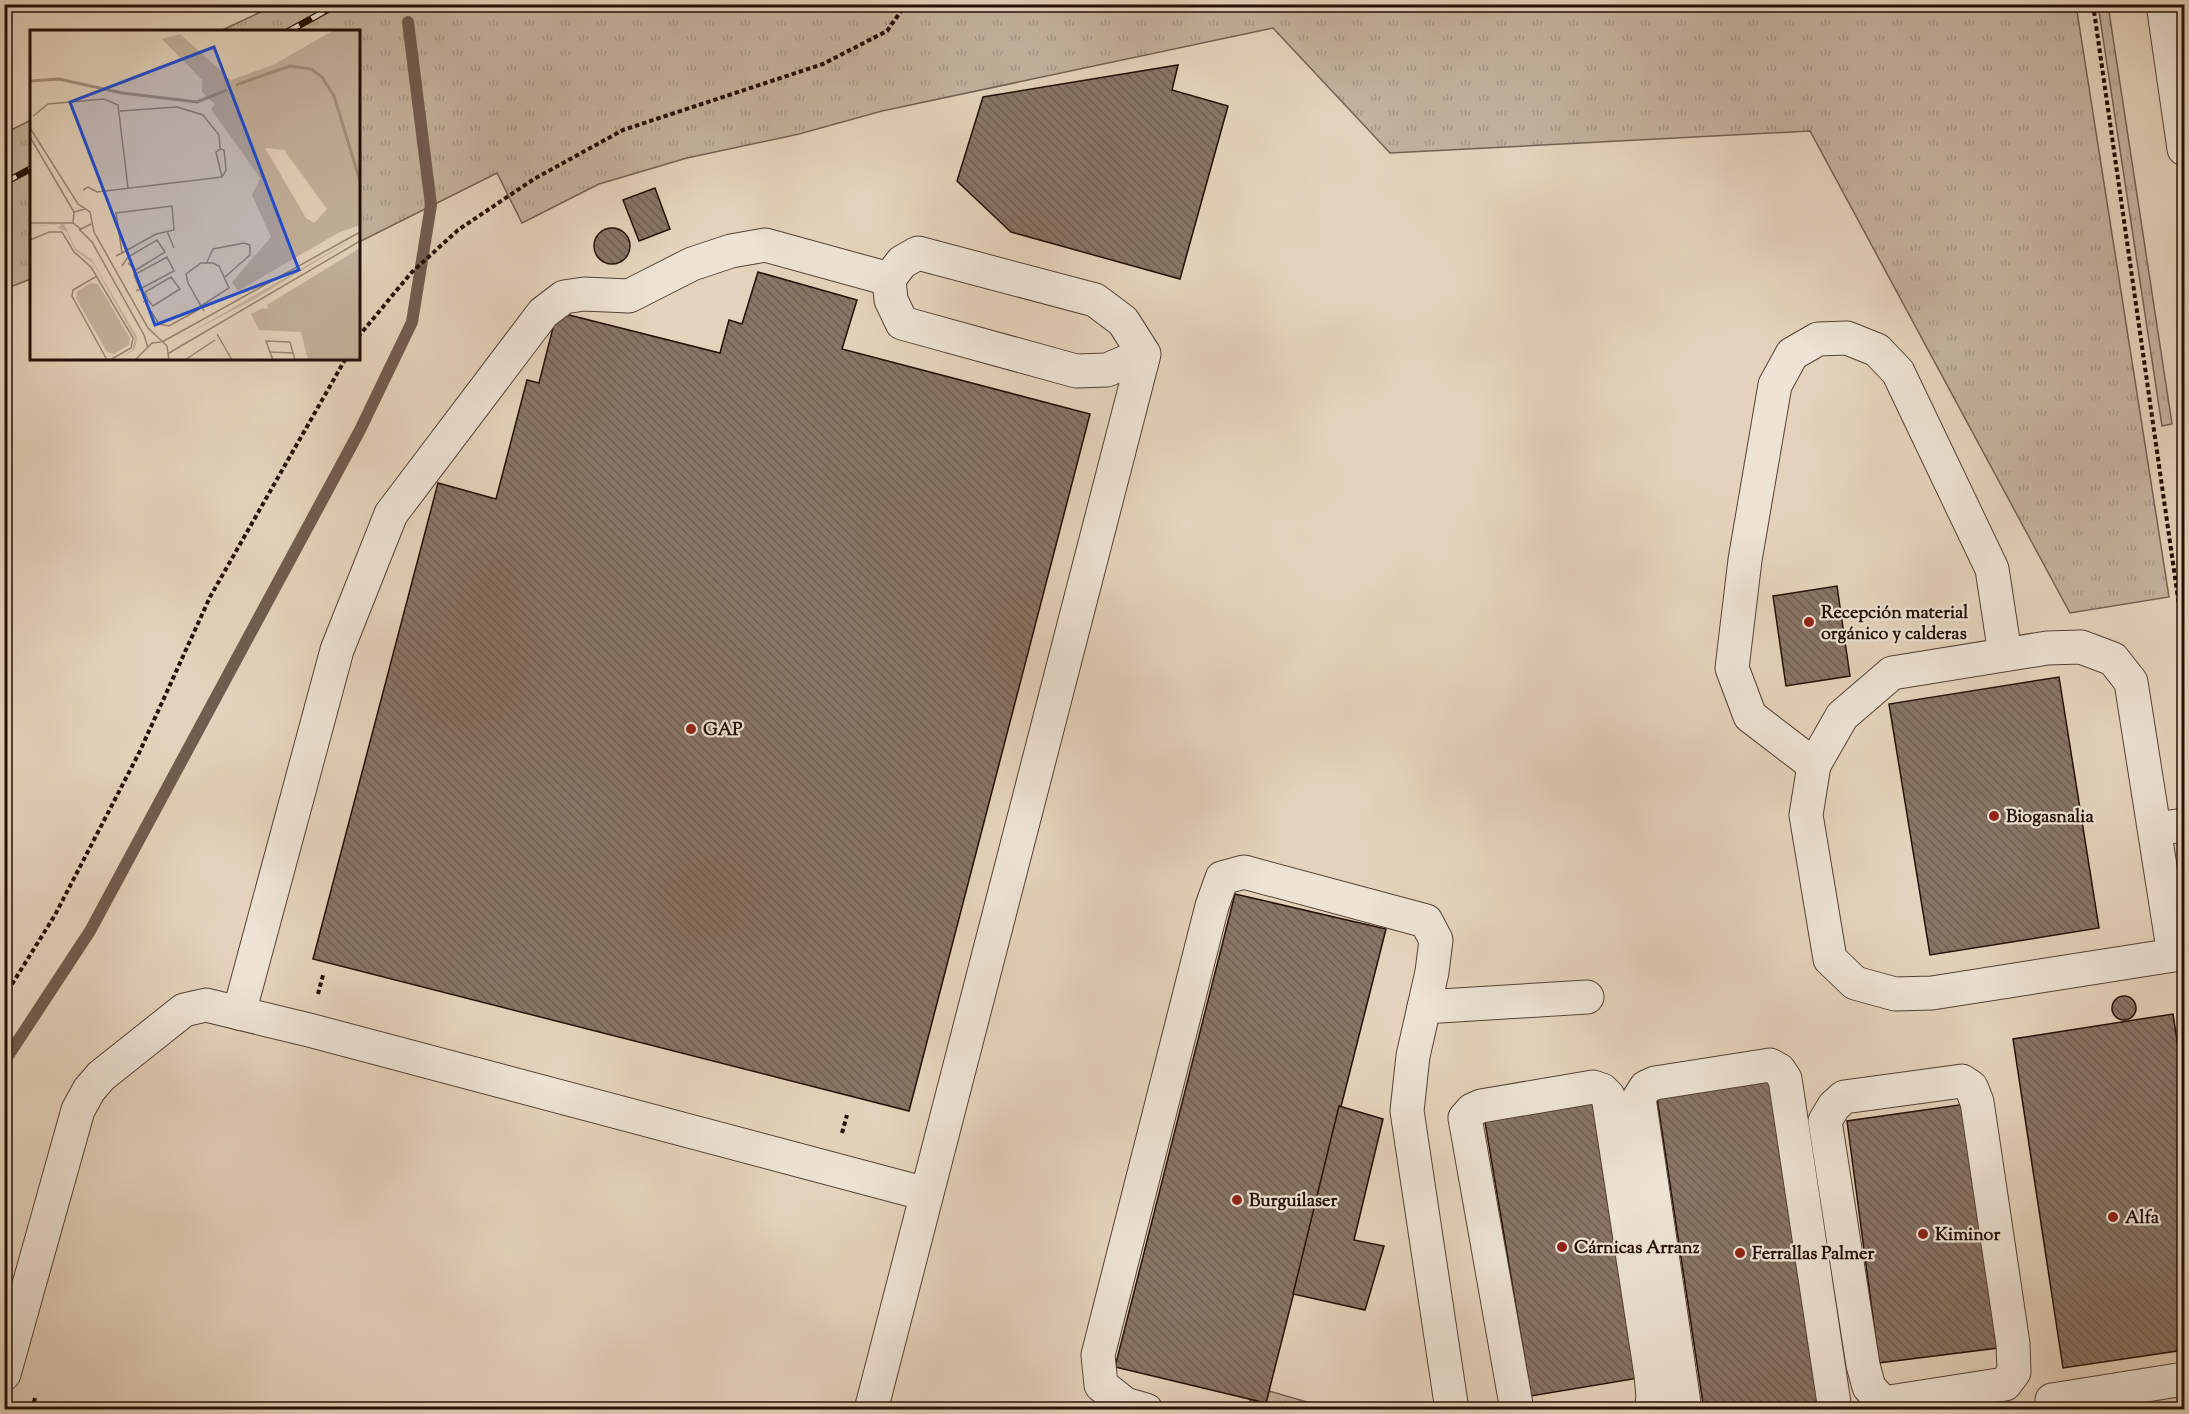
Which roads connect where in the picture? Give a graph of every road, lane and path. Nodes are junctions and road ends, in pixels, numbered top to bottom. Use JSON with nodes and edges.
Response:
{"nodes":[{"id":1,"x":906,"y":4,"type":"edge"},
{"id":2,"x":2093,"y":4,"type":"edge"},
{"id":3,"x":2163,"y":4,"type":"edge"},
{"id":4,"x":2184,"y":148,"type":"edge"},
{"id":5,"x":889,"y":279,"type":"junction"},
{"id":6,"x":360,"y":335,"type":"edge"},
{"id":7,"x":1144,"y":354,"type":"junction"},
{"id":8,"x":345,"y":360,"type":"edge"},
{"id":9,"x":2184,"y":640,"type":"edge"},
{"id":10,"x":2005,"y":654,"type":"junction"},
{"id":11,"x":1814,"y":765,"type":"junction"},
{"id":12,"x":2170,"y":827,"type":"edge"},
{"id":13,"x":2179,"y":954,"type":"edge"},
{"id":14,"x":4,"y":997,"type":"edge"},
{"id":15,"x":1587,"y":997,"type":"dead end"},
{"id":16,"x":1424,"y":1007,"type":"junction"},
{"id":17,"x":239,"y":1012,"type":"junction"},
{"id":18,"x":926,"y":1194,"type":"junction"},
{"id":19,"x":4,"y":1374,"type":"edge"},
{"id":20,"x":2184,"y":1379,"type":"edge"},
{"id":21,"x":35,"y":1397,"type":"dead end"},
{"id":22,"x":2052,"y":1400,"type":"dead end"},
{"id":23,"x":1946,"y":1402,"type":"edge"},
{"id":24,"x":35,"y":1410,"type":"edge"},
{"id":25,"x":871,"y":1410,"type":"edge"},
{"id":26,"x":1146,"y":1410,"type":"edge"},
{"id":27,"x":1452,"y":1410,"type":"edge"},
{"id":28,"x":1516,"y":1410,"type":"edge"},
{"id":29,"x":1651,"y":1410,"type":"edge"},
{"id":30,"x":1685,"y":1410,"type":"edge"},
{"id":31,"x":1835,"y":1410,"type":"edge"}],
"edges":[{"from":1,"to":6,"type":"path"},
{"from":2,"to":9,"type":"path"},
{"from":3,"to":4,"type":"street"},
{"from":5,"to":7,"type":"street"},
{"from":5,"to":7,"type":"street"},
{"from":5,"to":17,"type":"street"},
{"from":7,"to":18,"type":"street"},
{"from":8,"to":14,"type":"path"},
{"from":10,"to":11,"type":"street"},
{"from":10,"to":11,"type":"street"},
{"from":10,"to":12,"type":"street"},
{"from":11,"to":13,"type":"street"},
{"from":12,"to":13,"type":"street"},
{"from":15,"to":16,"type":"street"},
{"from":16,"to":26,"type":"street"},
{"from":16,"to":27,"type":"street"},
{"from":17,"to":18,"type":"street"},
{"from":17,"to":19,"type":"street"},
{"from":18,"to":25,"type":"street"},
{"from":20,"to":22,"type":"street"},
{"from":21,"to":24,"type":"path"},
{"from":23,"to":23,"type":"street"},
{"from":28,"to":29,"type":"street"},
{"from":30,"to":31,"type":"street"}]}
